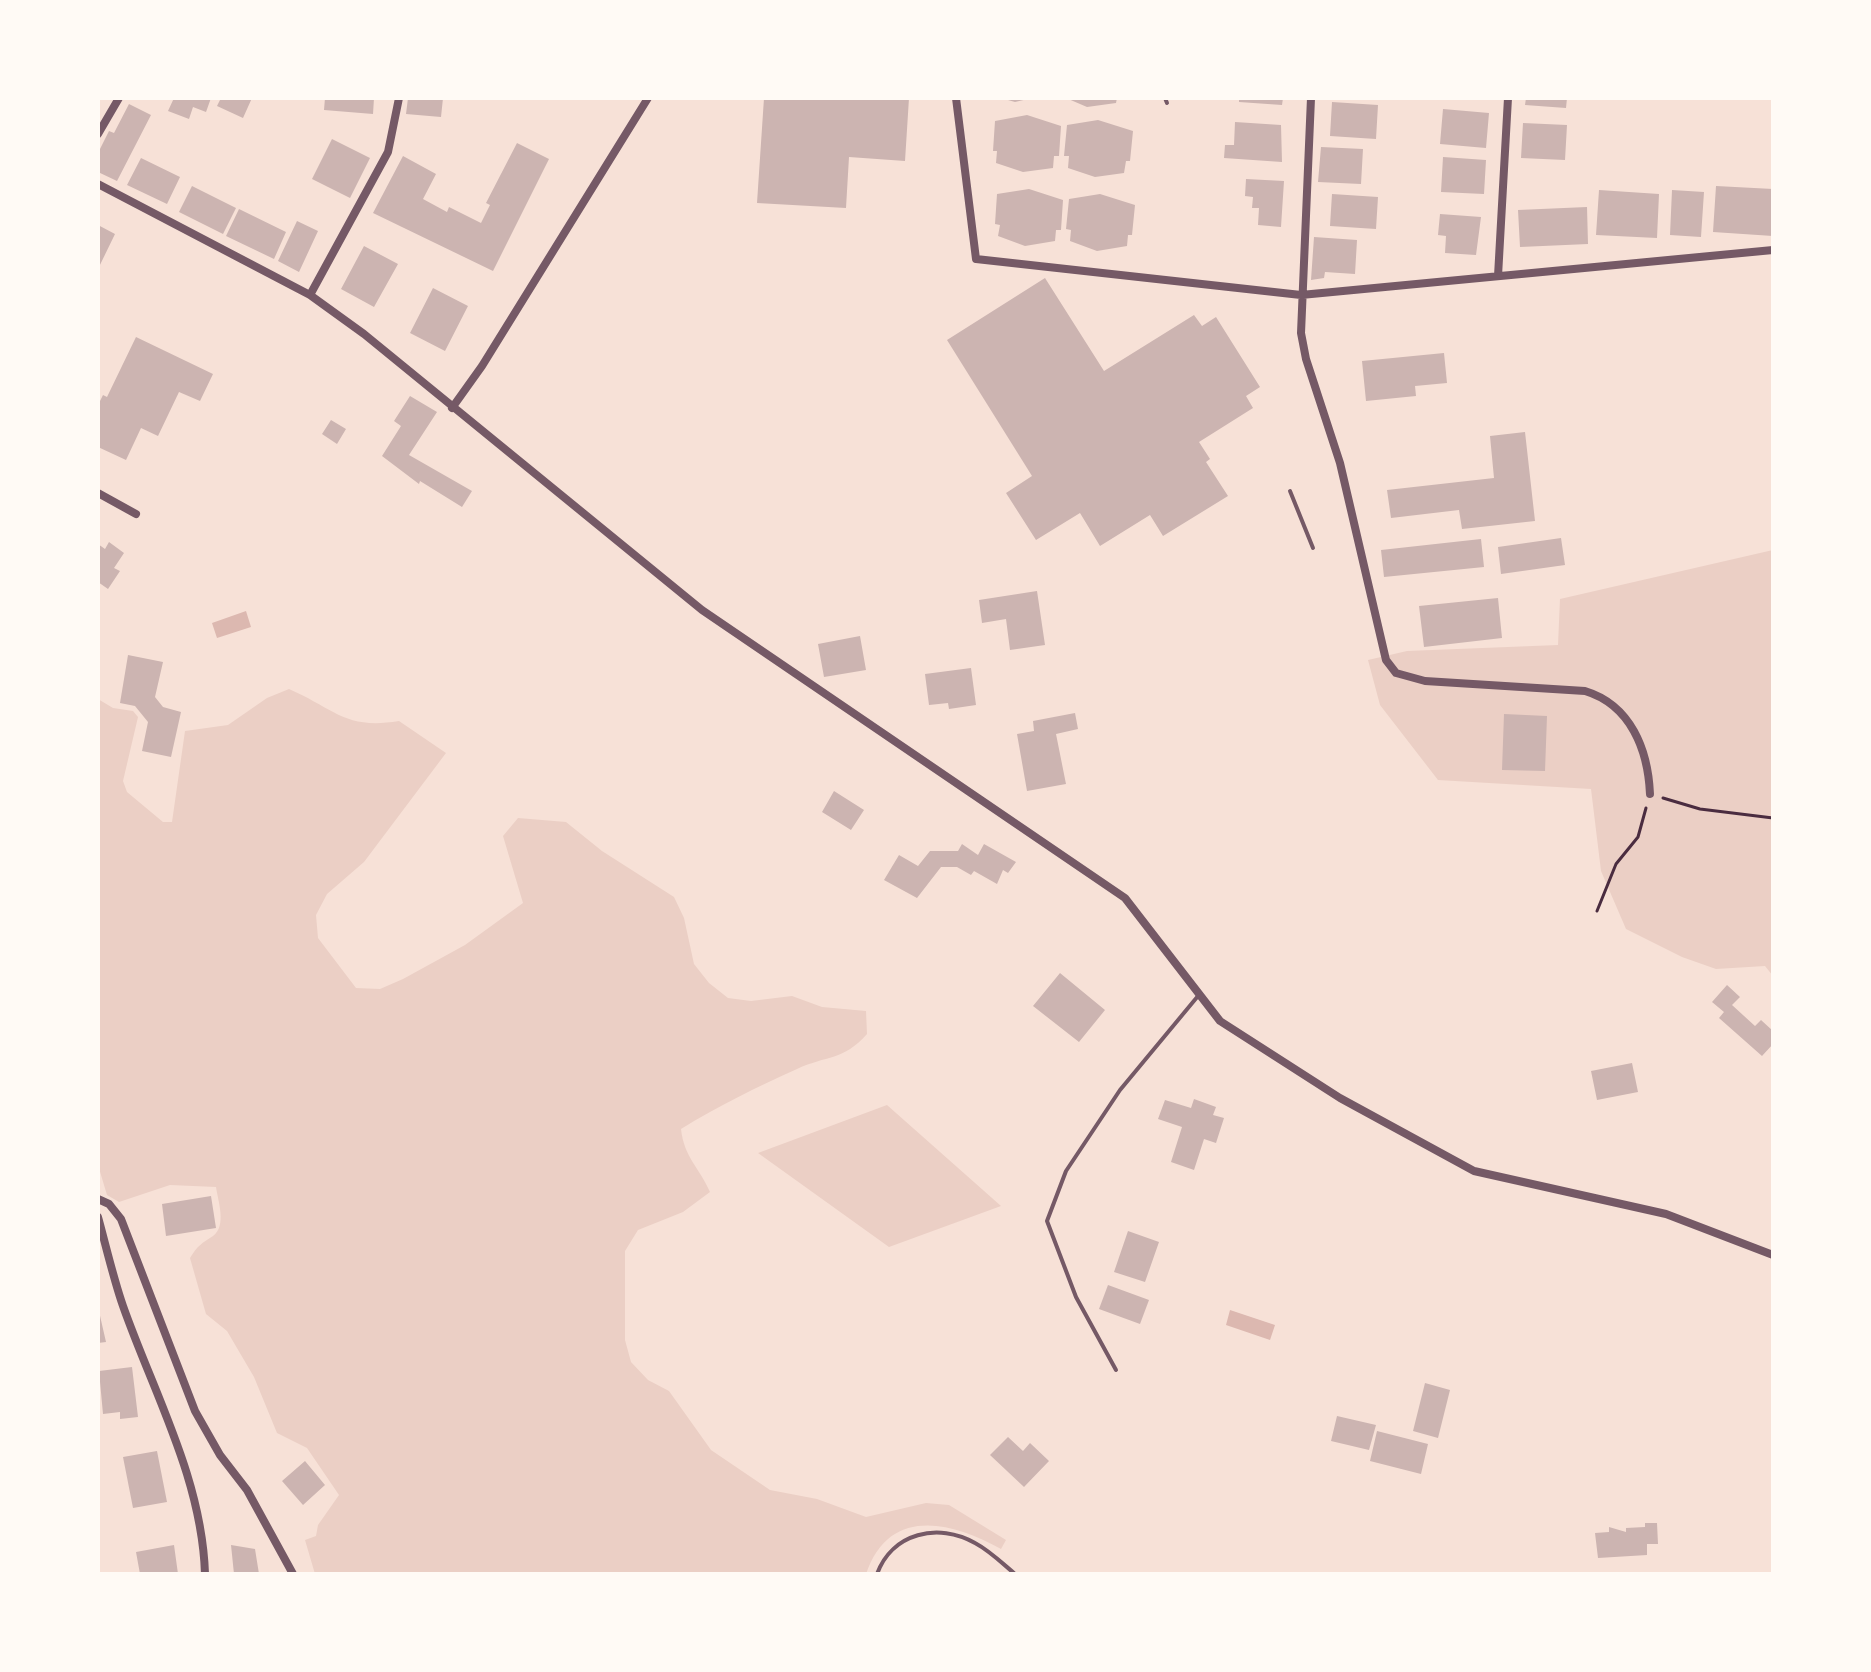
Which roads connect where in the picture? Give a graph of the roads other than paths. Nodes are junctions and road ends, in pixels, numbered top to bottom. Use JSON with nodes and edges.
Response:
{"nodes":[{"id":1,"x":119,"y":98,"type":"edge"},
{"id":2,"x":399,"y":98,"type":"edge"},
{"id":3,"x":648,"y":98,"type":"edge"},
{"id":4,"x":956,"y":98,"type":"edge"},
{"id":5,"x":1311,"y":98,"type":"edge"},
{"id":6,"x":1508,"y":98,"type":"edge"},
{"id":7,"x":98,"y":134,"type":"edge"},
{"id":8,"x":98,"y":184,"type":"edge"},
{"id":9,"x":1773,"y":250,"type":"edge"},
{"id":10,"x":1498,"y":276,"type":"junction"},
{"id":11,"x":310,"y":295,"type":"junction"},
{"id":12,"x":1301,"y":295,"type":"junction"},
{"id":13,"x":452,"y":408,"type":"junction"},
{"id":14,"x":1290,"y":491,"type":"dead end"},
{"id":15,"x":98,"y":493,"type":"edge"},
{"id":16,"x":136,"y":514,"type":"dead end"},
{"id":17,"x":1313,"y":548,"type":"dead end"},
{"id":18,"x":1650,"y":794,"type":"road end"},
{"id":19,"x":1199,"y":994,"type":"junction"},
{"id":20,"x":98,"y":1199,"type":"edge"},
{"id":21,"x":98,"y":1217,"type":"edge"},
{"id":22,"x":1773,"y":1255,"type":"edge"},
{"id":23,"x":1116,"y":1370,"type":"dead end"},
{"id":24,"x":205,"y":1574,"type":"edge"},
{"id":25,"x":293,"y":1574,"type":"edge"},
{"id":26,"x":877,"y":1574,"type":"edge"},
{"id":27,"x":1015,"y":1574,"type":"edge"}],
"edges":[{"from":1,"to":7,"type":"street"},
{"from":2,"to":11,"type":"street"},
{"from":3,"to":13,"type":"street"},
{"from":4,"to":12,"type":"street"},
{"from":5,"to":12,"type":"street"},
{"from":6,"to":10,"type":"street"},
{"from":8,"to":11,"type":"street"},
{"from":9,"to":10,"type":"street"},
{"from":10,"to":12,"type":"street"},
{"from":11,"to":13,"type":"street"},
{"from":12,"to":18,"type":"street"},
{"from":13,"to":19,"type":"street"},
{"from":14,"to":17,"type":"lane"},
{"from":15,"to":16,"type":"street"},
{"from":19,"to":22,"type":"street"},
{"from":19,"to":23,"type":"lane"},
{"from":20,"to":25,"type":"street"},
{"from":21,"to":24,"type":"street"},
{"from":26,"to":27,"type":"lane"}]}
